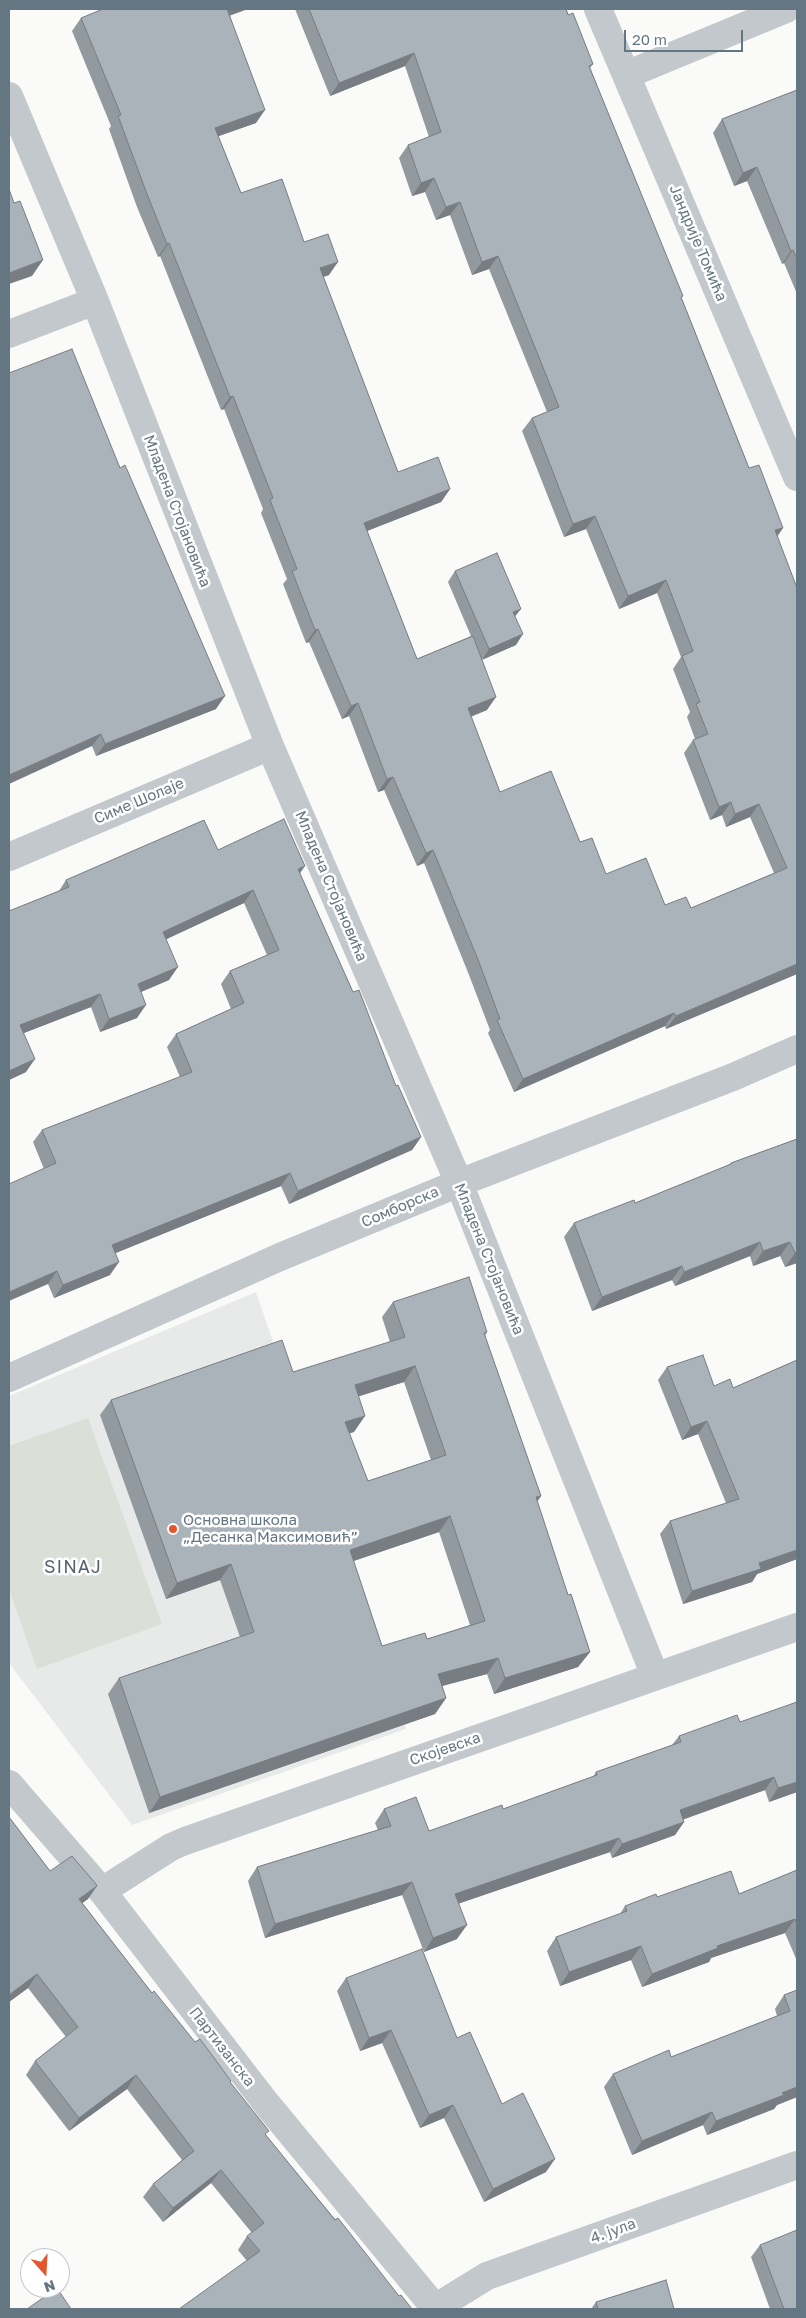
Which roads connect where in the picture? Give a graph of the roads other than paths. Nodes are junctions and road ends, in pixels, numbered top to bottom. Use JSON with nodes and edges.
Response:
{"nodes":[{"id":1,"x":598,"y":9,"type":"edge"},
{"id":2,"x":786,"y":9,"type":"edge"},
{"id":3,"x":626,"y":75,"type":"junction"},
{"id":4,"x":9,"y":96,"type":"edge"},
{"id":5,"x":95,"y":301,"type":"junction"},
{"id":6,"x":9,"y":334,"type":"edge"},
{"id":7,"x":797,"y":477,"type":"edge"},
{"id":8,"x":270,"y":746,"type":"junction"},
{"id":9,"x":9,"y":857,"type":"edge"},
{"id":10,"x":797,"y":1049,"type":"edge"},
{"id":11,"x":459,"y":1183,"type":"junction"},
{"id":12,"x":9,"y":1378,"type":"edge"},
{"id":13,"x":797,"y":1626,"type":"edge"},
{"id":14,"x":655,"y":1676,"type":"junction"},
{"id":15,"x":9,"y":1784,"type":"edge"},
{"id":16,"x":102,"y":1891,"type":"junction"},
{"id":17,"x":797,"y":2165,"type":"edge"},
{"id":18,"x":436,"y":2308,"type":"edge"}],
"edges":[{"from":1,"to":3,"type":"street","name":"Јандрије Томића"},
{"from":2,"to":3,"type":"street"},
{"from":3,"to":7,"type":"street","name":"Јандрије Томића"},
{"from":4,"to":5,"type":"street","name":"Младена Стојановића"},
{"from":5,"to":6,"type":"street"},
{"from":5,"to":8,"type":"street","name":"Младена Стојановића"},
{"from":8,"to":9,"type":"street","name":"Симе Шолаје"},
{"from":8,"to":11,"type":"street","name":"Младена Стојановића"},
{"from":10,"to":11,"type":"street","name":"Сомборска"},
{"from":11,"to":12,"type":"street","name":"Сомборска"},
{"from":11,"to":14,"type":"street","name":"Младена Стојановића"},
{"from":13,"to":14,"type":"street","name":"Скојевска"},
{"from":14,"to":16,"type":"street","name":"Скојевска"},
{"from":15,"to":16,"type":"street","name":"Партизанска"},
{"from":16,"to":18,"type":"street","name":"Партизанска"},
{"from":17,"to":18,"type":"street","name":"4. јула"}]}
